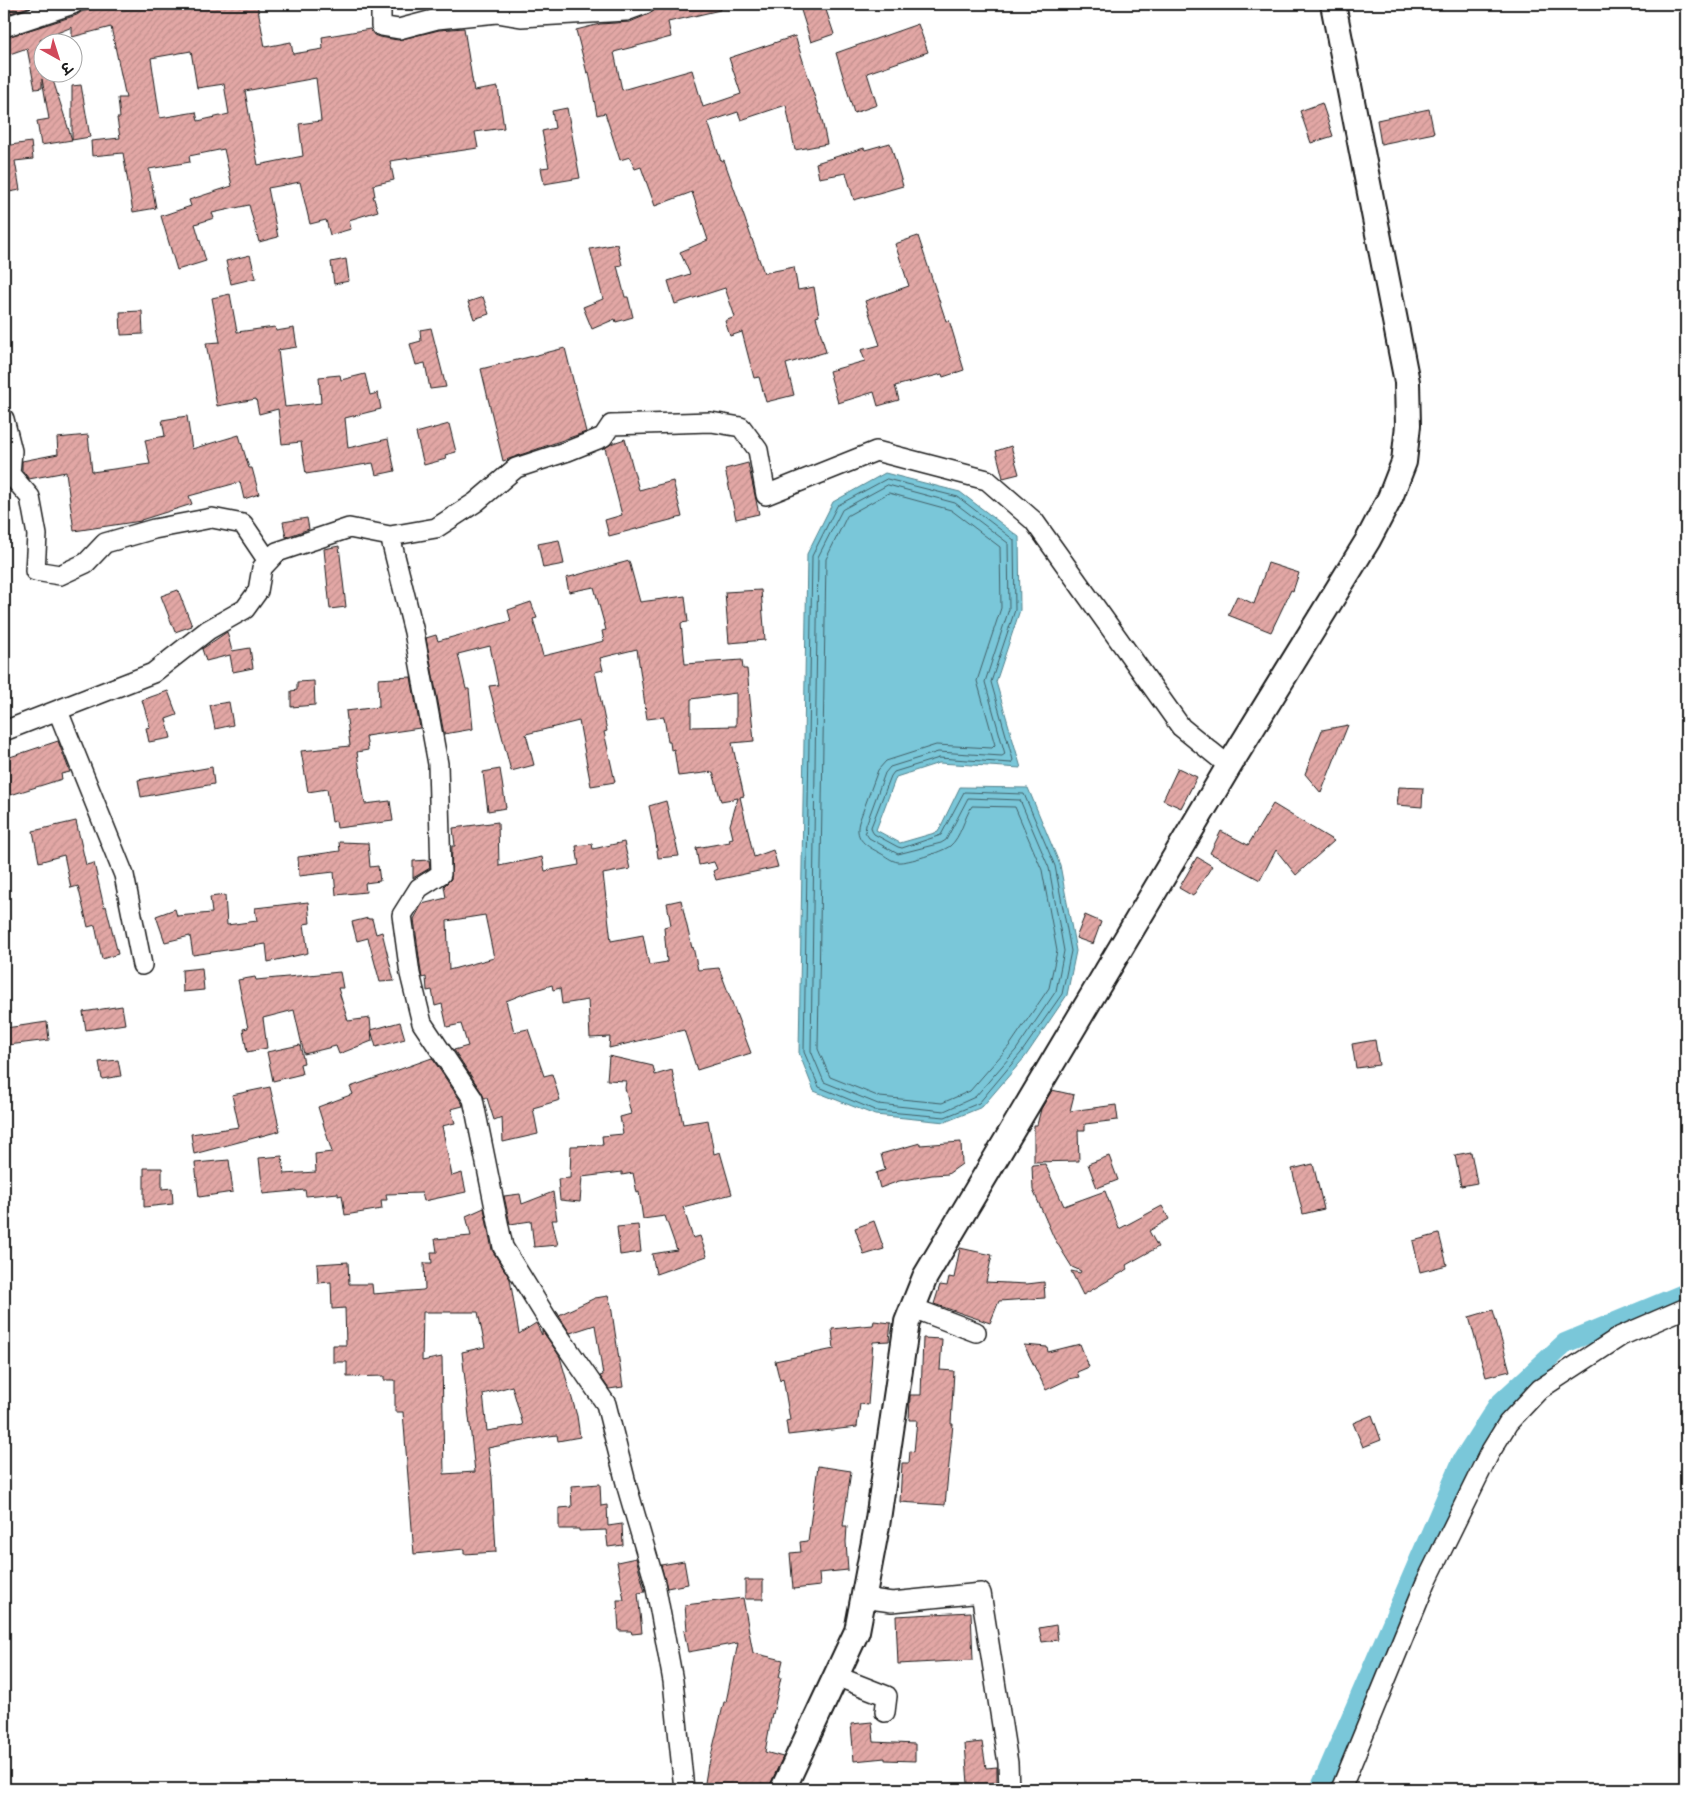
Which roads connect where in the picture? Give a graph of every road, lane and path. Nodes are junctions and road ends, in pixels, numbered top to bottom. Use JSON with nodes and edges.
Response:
{"nodes":[{"id":1,"x":73,"y":4,"type":"edge"},
{"id":2,"x":380,"y":4,"type":"edge"},
{"id":3,"x":645,"y":4,"type":"edge"},
{"id":4,"x":1333,"y":4,"type":"edge"},
{"id":5,"x":4,"y":27,"type":"edge"},
{"id":6,"x":4,"y":419,"type":"edge"},
{"id":7,"x":390,"y":536,"type":"junction"},
{"id":8,"x":268,"y":561,"type":"junction"},
{"id":9,"x":58,"y":711,"type":"junction"},
{"id":10,"x":4,"y":731,"type":"edge"},
{"id":11,"x":1229,"y":766,"type":"junction"},
{"id":12,"x":142,"y":965,"type":"dead end"},
{"id":13,"x":913,"y":1308,"type":"junction"},
{"id":14,"x":1686,"y":1308,"type":"edge"},
{"id":15,"x":976,"y":1332,"type":"dead end"},
{"id":16,"x":863,"y":1598,"type":"junction"},
{"id":17,"x":836,"y":1676,"type":"junction"},
{"id":18,"x":885,"y":1712,"type":"dead end"},
{"id":19,"x":684,"y":1789,"type":"edge"},
{"id":20,"x":783,"y":1789,"type":"edge"},
{"id":21,"x":1009,"y":1789,"type":"edge"},
{"id":22,"x":1341,"y":1789,"type":"edge"}],
"edges":[{"from":1,"to":5,"type":"street"},
{"from":2,"to":3,"type":"street"},
{"from":4,"to":11,"type":"main road"},
{"from":6,"to":8,"type":"street"},
{"from":7,"to":8,"type":"street"},
{"from":7,"to":11,"type":"street"},
{"from":7,"to":19,"type":"street"},
{"from":8,"to":9,"type":"street"},
{"from":9,"to":10,"type":"street"},
{"from":9,"to":12,"type":"street"},
{"from":11,"to":13,"type":"main road"},
{"from":13,"to":15,"type":"street"},
{"from":13,"to":16,"type":"main road"},
{"from":14,"to":22,"type":"street"},
{"from":16,"to":17,"type":"main road"},
{"from":16,"to":21,"type":"street"},
{"from":17,"to":18,"type":"street"},
{"from":17,"to":20,"type":"main road"}]}
